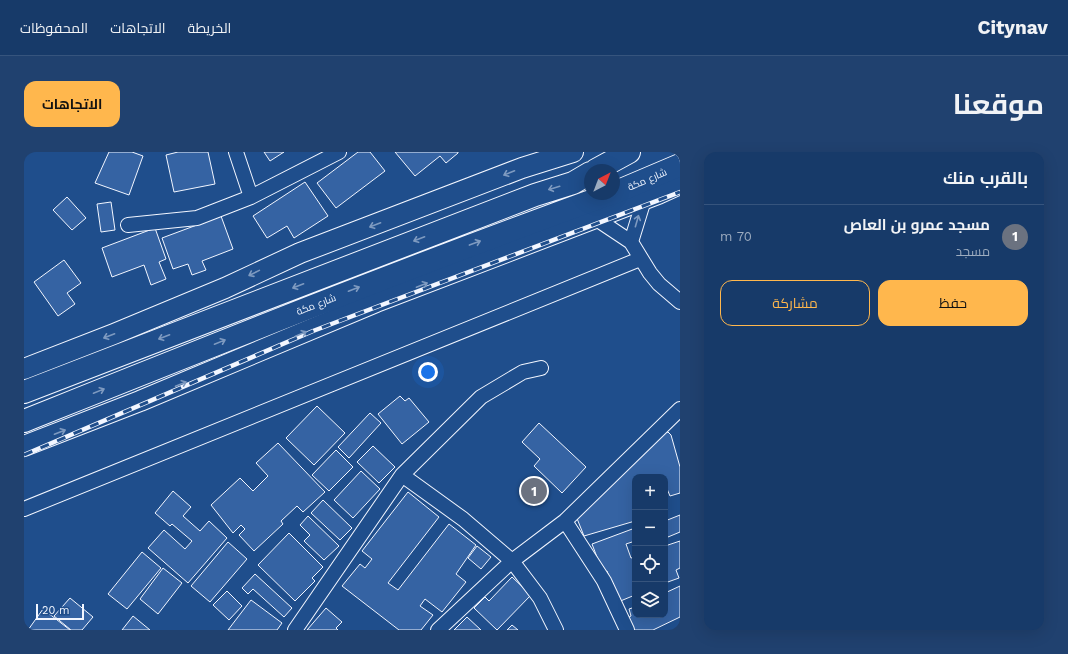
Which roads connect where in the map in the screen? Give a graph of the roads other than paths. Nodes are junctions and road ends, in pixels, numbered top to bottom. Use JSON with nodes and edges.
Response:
{"nodes":[{"id":1,"x":236,"y":152,"type":"edge"},
{"id":2,"x":339,"y":152,"type":"edge"},
{"id":3,"x":573,"y":152,"type":"edge"},
{"id":4,"x":629,"y":152,"type":"edge"},
{"id":5,"x":607,"y":164,"type":"edge"},
{"id":6,"x":680,"y":165,"type":"edge"},
{"id":7,"x":584,"y":177,"type":"edge"},
{"id":8,"x":680,"y":184,"type":"edge"},
{"id":9,"x":620,"y":190,"type":"edge"},
{"id":10,"x":251,"y":197,"type":"junction"},
{"id":11,"x":593,"y":200,"type":"edge"},
{"id":12,"x":644,"y":200,"type":"junction"},
{"id":13,"x":595,"y":218,"type":"junction"},
{"id":14,"x":128,"y":225,"type":"dead end"},
{"id":15,"x":631,"y":242,"type":"junction"},
{"id":16,"x":640,"y":259,"type":"junction"},
{"id":17,"x":680,"y":302,"type":"edge"},
{"id":18,"x":541,"y":368,"type":"dead end"},
{"id":19,"x":24,"y":369,"type":"edge"},
{"id":20,"x":24,"y":392,"type":"edge"},
{"id":21,"x":680,"y":409,"type":"edge"},
{"id":22,"x":24,"y":421,"type":"edge"},
{"id":23,"x":24,"y":446,"type":"edge"},
{"id":24,"x":402,"y":475,"type":"junction"},
{"id":25,"x":24,"y":509,"type":"edge"},
{"id":26,"x":565,"y":521,"type":"junction"},
{"id":27,"x":512,"y":561,"type":"junction"},
{"id":28,"x":295,"y":630,"type":"edge"},
{"id":29,"x":438,"y":630,"type":"edge"},
{"id":30,"x":556,"y":630,"type":"edge"},
{"id":31,"x":627,"y":630,"type":"edge"}],
"edges":[{"from":1,"to":10,"type":"street"},
{"from":2,"to":10,"type":"street"},
{"from":3,"to":19,"type":"street","one_way":true},
{"from":4,"to":5,"type":"main road"},
{"from":6,"to":9,"type":"main road","name":"شارع مكة"},
{"from":7,"to":20,"type":"main road","one_way":true},
{"from":8,"to":12,"type":"street"},
{"from":10,"to":14,"type":"street"},
{"from":22,"to":11,"type":"main road","name":"شارع مكة","one_way":true},
{"from":12,"to":13,"type":"street"},
{"from":15,"to":12,"type":"street","one_way":true},
{"from":13,"to":15,"type":"street"},
{"from":23,"to":13,"type":"street","one_way":true},
{"from":15,"to":16,"type":"street"},
{"from":16,"to":17,"type":"street"},
{"from":16,"to":25,"type":"street"},
{"from":18,"to":24,"type":"street"},
{"from":21,"to":26,"type":"street"},
{"from":24,"to":27,"type":"street"},
{"from":24,"to":28,"type":"street"},
{"from":26,"to":27,"type":"street"},
{"from":26,"to":31,"type":"street"},
{"from":27,"to":29,"type":"street"},
{"from":27,"to":30,"type":"street"}]}
